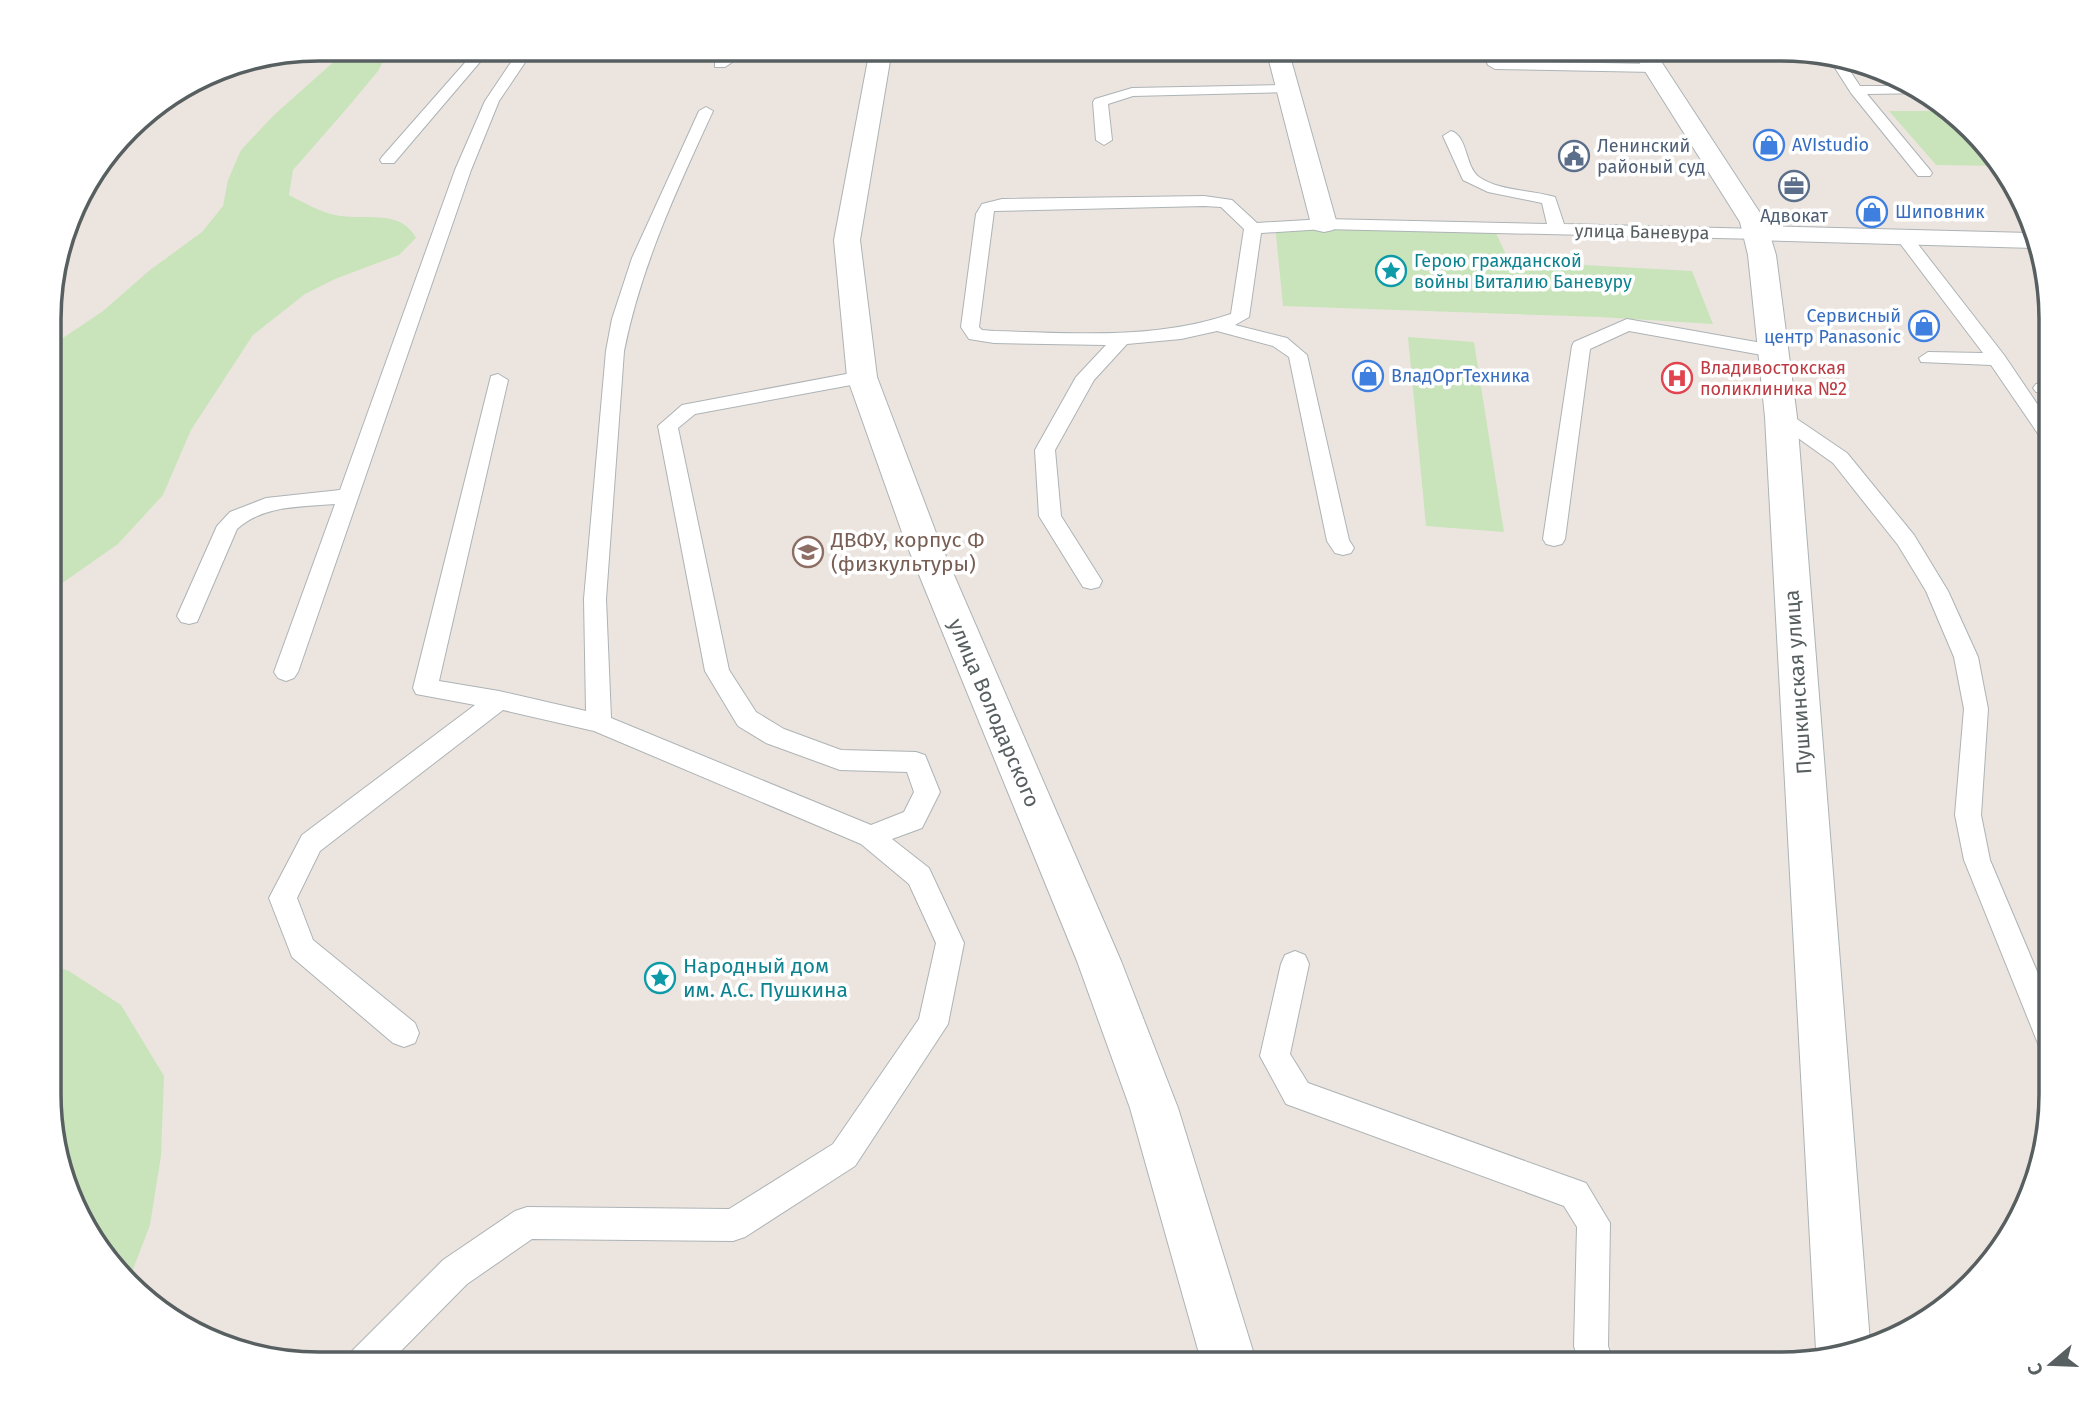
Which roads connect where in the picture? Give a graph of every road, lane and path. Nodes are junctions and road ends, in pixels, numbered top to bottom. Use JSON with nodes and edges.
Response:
{"nodes":[{"id":1,"x":474,"y":61,"type":"edge"},
{"id":2,"x":519,"y":61,"type":"edge"},
{"id":3,"x":725,"y":61,"type":"edge"},
{"id":4,"x":879,"y":61,"type":"edge"},
{"id":5,"x":1280,"y":61,"type":"edge"},
{"id":6,"x":1493,"y":61,"type":"edge"},
{"id":7,"x":1582,"y":61,"type":"edge"},
{"id":8,"x":1650,"y":61,"type":"edge"},
{"id":9,"x":720,"y":64,"type":"dead end"},
{"id":10,"x":1841,"y":69,"type":"edge"},
{"id":11,"x":1288,"y":89,"type":"junction"},
{"id":12,"x":1856,"y":90,"type":"junction"},
{"id":13,"x":1899,"y":90,"type":"edge"},
{"id":14,"x":706,"y":111,"type":"dead end"},
{"id":15,"x":1451,"y":136,"type":"dead end"},
{"id":16,"x":1104,"y":140,"type":"dead end"},
{"id":17,"x":388,"y":160,"type":"dead end"},
{"id":18,"x":1924,"y":173,"type":"dead end"},
{"id":19,"x":1324,"y":224,"type":"junction"},
{"id":20,"x":1253,"y":228,"type":"junction"},
{"id":21,"x":1557,"y":230,"type":"junction"},
{"id":22,"x":1759,"y":234,"type":"junction"},
{"id":23,"x":1904,"y":238,"type":"junction"},
{"id":24,"x":2026,"y":241,"type":"edge"},
{"id":25,"x":1219,"y":326,"type":"junction"},
{"id":26,"x":1121,"y":340,"type":"junction"},
{"id":27,"x":1773,"y":351,"type":"junction"},
{"id":28,"x":1928,"y":358,"type":"dead end"},
{"id":29,"x":1997,"y":359,"type":"junction"},
{"id":30,"x":862,"y":377,"type":"junction"},
{"id":31,"x":498,"y":380,"type":"dead end"},
{"id":32,"x":1781,"y":417,"type":"junction"},
{"id":33,"x":2039,"y":421,"type":"edge"},
{"id":34,"x":348,"y":496,"type":"junction"},
{"id":35,"x":1554,"y":539,"type":"dead end"},
{"id":36,"x":1343,"y":548,"type":"dead end"},
{"id":37,"x":1091,"y":581,"type":"dead end"},
{"id":38,"x":189,"y":616,"type":"dead end"},
{"id":39,"x":286,"y":672,"type":"dead end"},
{"id":40,"x":499,"y":700,"type":"junction"},
{"id":41,"x":599,"y":723,"type":"junction"},
{"id":42,"x":870,"y":836,"type":"junction"},
{"id":43,"x":1295,"y":964,"type":"dead end"},
{"id":44,"x":2039,"y":1009,"type":"edge"},
{"id":45,"x":404,"y":1033,"type":"dead end"},
{"id":46,"x":1843,"y":1344,"type":"edge"},
{"id":47,"x":375,"y":1352,"type":"edge"},
{"id":48,"x":1226,"y":1352,"type":"edge"},
{"id":49,"x":1593,"y":1352,"type":"edge"}],
"edges":[{"from":1,"to":17,"type":"lane"},
{"from":2,"to":34,"type":"lane"},
{"from":3,"to":9,"type":"lane"},
{"from":4,"to":30,"type":"street","name":"улица Володарского"},
{"from":5,"to":11,"type":"street"},
{"from":6,"to":7,"type":"lane"},
{"from":8,"to":22,"type":"street","name":"Пушкинская улица"},
{"from":10,"to":12,"type":"lane"},
{"from":11,"to":16,"type":"lane"},
{"from":11,"to":19,"type":"street"},
{"from":12,"to":13,"type":"lane"},
{"from":12,"to":18,"type":"lane"},
{"from":14,"to":41,"type":"lane"},
{"from":15,"to":21,"type":"lane"},
{"from":19,"to":20,"type":"lane","name":"улица Баневура"},
{"from":19,"to":21,"type":"lane","name":"улица Баневура"},
{"from":20,"to":25,"type":"lane"},
{"from":20,"to":26,"type":"lane"},
{"from":21,"to":22,"type":"lane","name":"улица Баневура"},
{"from":22,"to":23,"type":"street","name":"улица Баневура"},
{"from":22,"to":27,"type":"street","name":"Пушкинская улица"},
{"from":23,"to":24,"type":"street","name":"улица Баневура"},
{"from":23,"to":29,"type":"lane"},
{"from":25,"to":26,"type":"lane"},
{"from":25,"to":36,"type":"lane"},
{"from":26,"to":37,"type":"lane"},
{"from":27,"to":32,"type":"street","name":"Пушкинская улица"},
{"from":27,"to":35,"type":"lane"},
{"from":28,"to":29,"type":"lane"},
{"from":29,"to":33,"type":"lane"},
{"from":30,"to":42,"type":"lane"},
{"from":30,"to":48,"type":"street","name":"улица Володарского"},
{"from":31,"to":40,"type":"lane"},
{"from":32,"to":44,"type":"lane"},
{"from":32,"to":46,"type":"street","name":"Пушкинская улица"},
{"from":34,"to":38,"type":"lane"},
{"from":34,"to":39,"type":"lane"},
{"from":40,"to":41,"type":"lane"},
{"from":40,"to":45,"type":"lane"},
{"from":41,"to":42,"type":"lane"},
{"from":42,"to":47,"type":"lane"},
{"from":43,"to":49,"type":"lane"}]}
